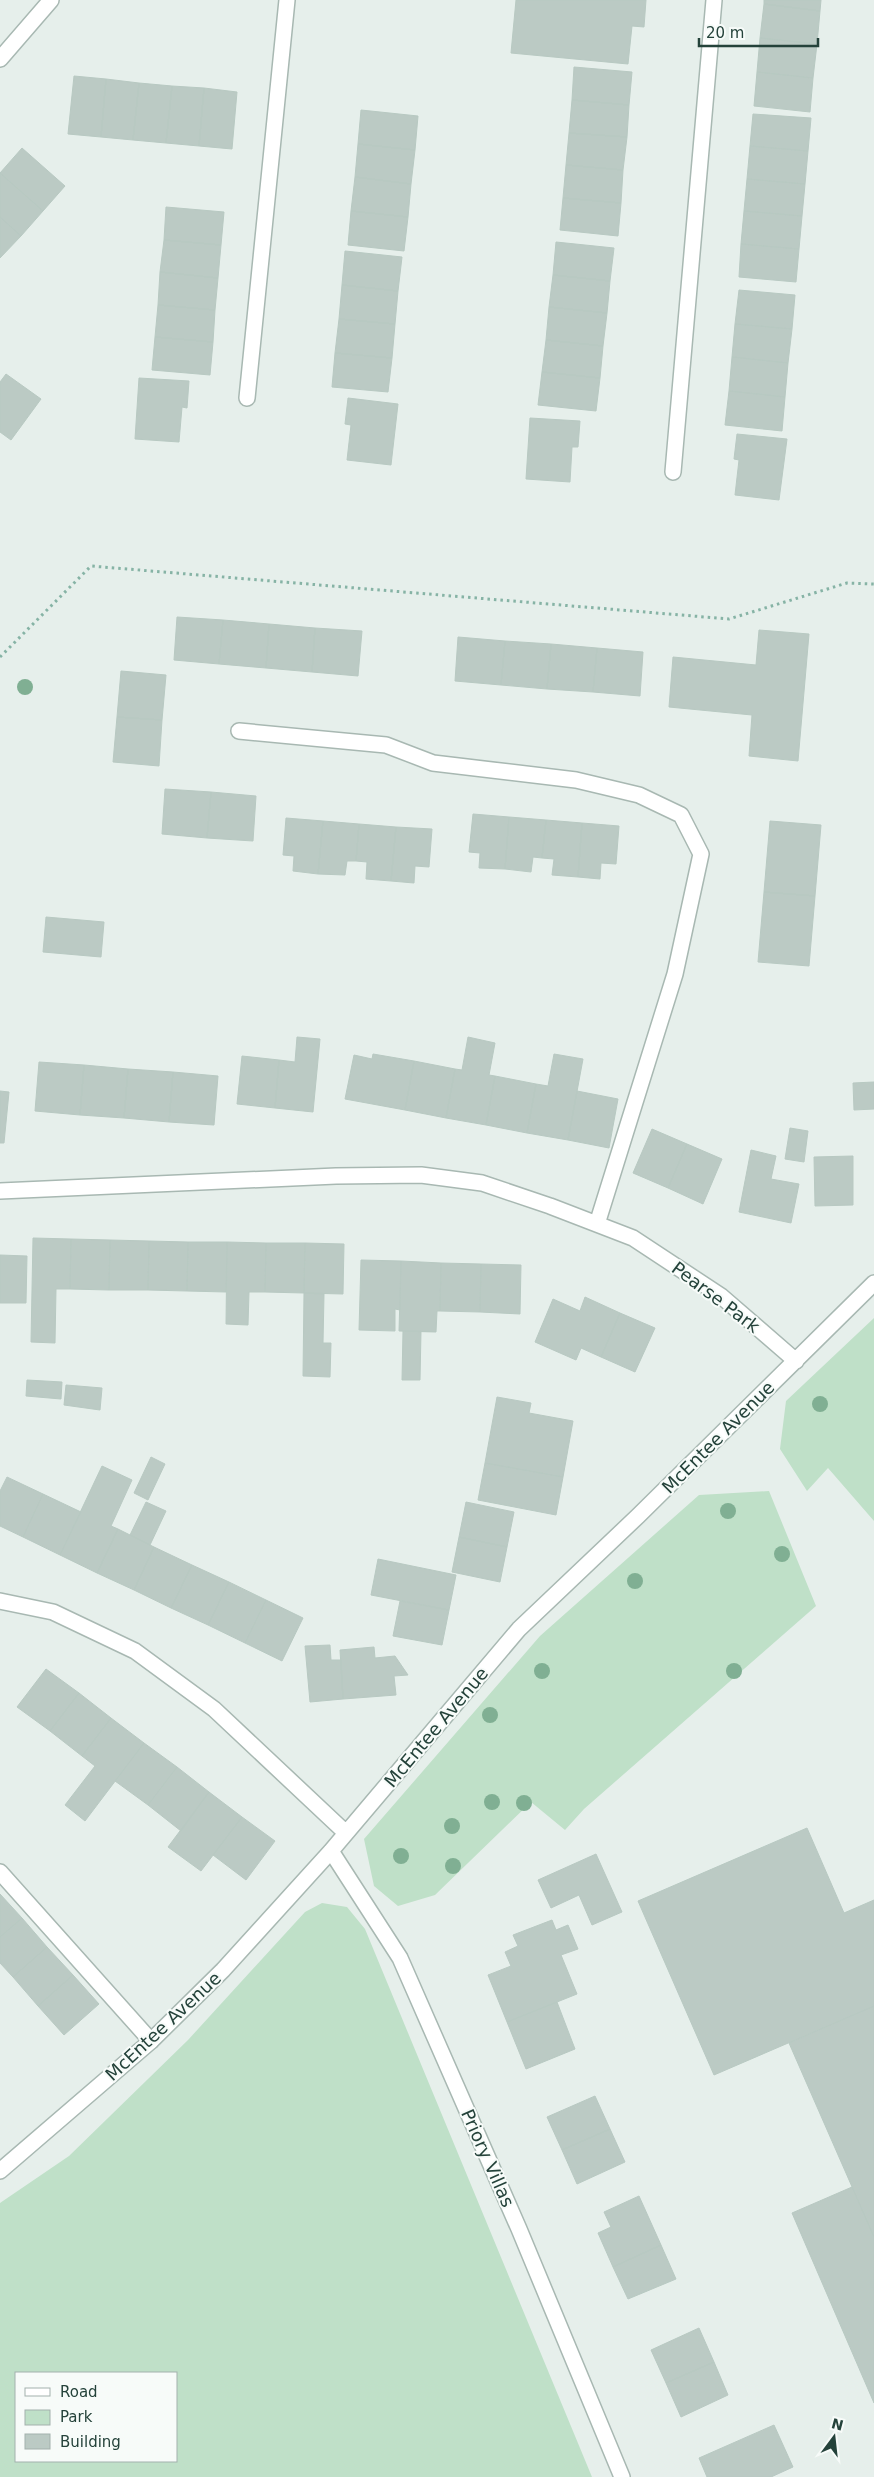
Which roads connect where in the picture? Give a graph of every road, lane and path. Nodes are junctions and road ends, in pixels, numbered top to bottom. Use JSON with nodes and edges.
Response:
{"nodes":[{"id":1,"x":51,"y":0,"type":"edge"},
{"id":2,"x":287,"y":0,"type":"edge"},
{"id":3,"x":714,"y":0,"type":"edge"},
{"id":4,"x":0,"y":59,"type":"edge"},
{"id":5,"x":247,"y":398,"type":"dead end"},
{"id":6,"x":674,"y":472,"type":"dead end"},
{"id":7,"x":874,"y":584,"type":"edge"},
{"id":8,"x":0,"y":657,"type":"edge"},
{"id":9,"x":238,"y":731,"type":"dead end"},
{"id":10,"x":0,"y":1191,"type":"edge"},
{"id":11,"x":597,"y":1224,"type":"junction"},
{"id":12,"x":874,"y":1283,"type":"edge"},
{"id":13,"x":796,"y":1360,"type":"junction"},
{"id":14,"x":0,"y":1601,"type":"edge"},
{"id":15,"x":346,"y":1832,"type":"junction"},
{"id":16,"x":331,"y":1851,"type":"junction"},
{"id":17,"x":0,"y":1872,"type":"edge"},
{"id":18,"x":151,"y":2041,"type":"junction"},
{"id":19,"x":0,"y":2171,"type":"edge"},
{"id":20,"x":622,"y":2477,"type":"edge"}],
"edges":[{"from":1,"to":4,"type":"street"},
{"from":2,"to":5,"type":"street"},
{"from":3,"to":6,"type":"street"},
{"from":7,"to":8,"type":"path"},
{"from":9,"to":11,"type":"street"},
{"from":10,"to":11,"type":"street","name":"Pearse Park"},
{"from":11,"to":13,"type":"street","name":"Pearse Park"},
{"from":12,"to":13,"type":"street","name":"McEntee Avenue"},
{"from":13,"to":15,"type":"street","name":"McEntee Avenue"},
{"from":14,"to":15,"type":"street"},
{"from":15,"to":16,"type":"street","name":"McEntee Avenue"},
{"from":16,"to":18,"type":"street","name":"McEntee Avenue"},
{"from":16,"to":20,"type":"street","name":"Priory Villas"},
{"from":17,"to":18,"type":"street"},
{"from":18,"to":19,"type":"street","name":"McEntee Avenue"}]}
